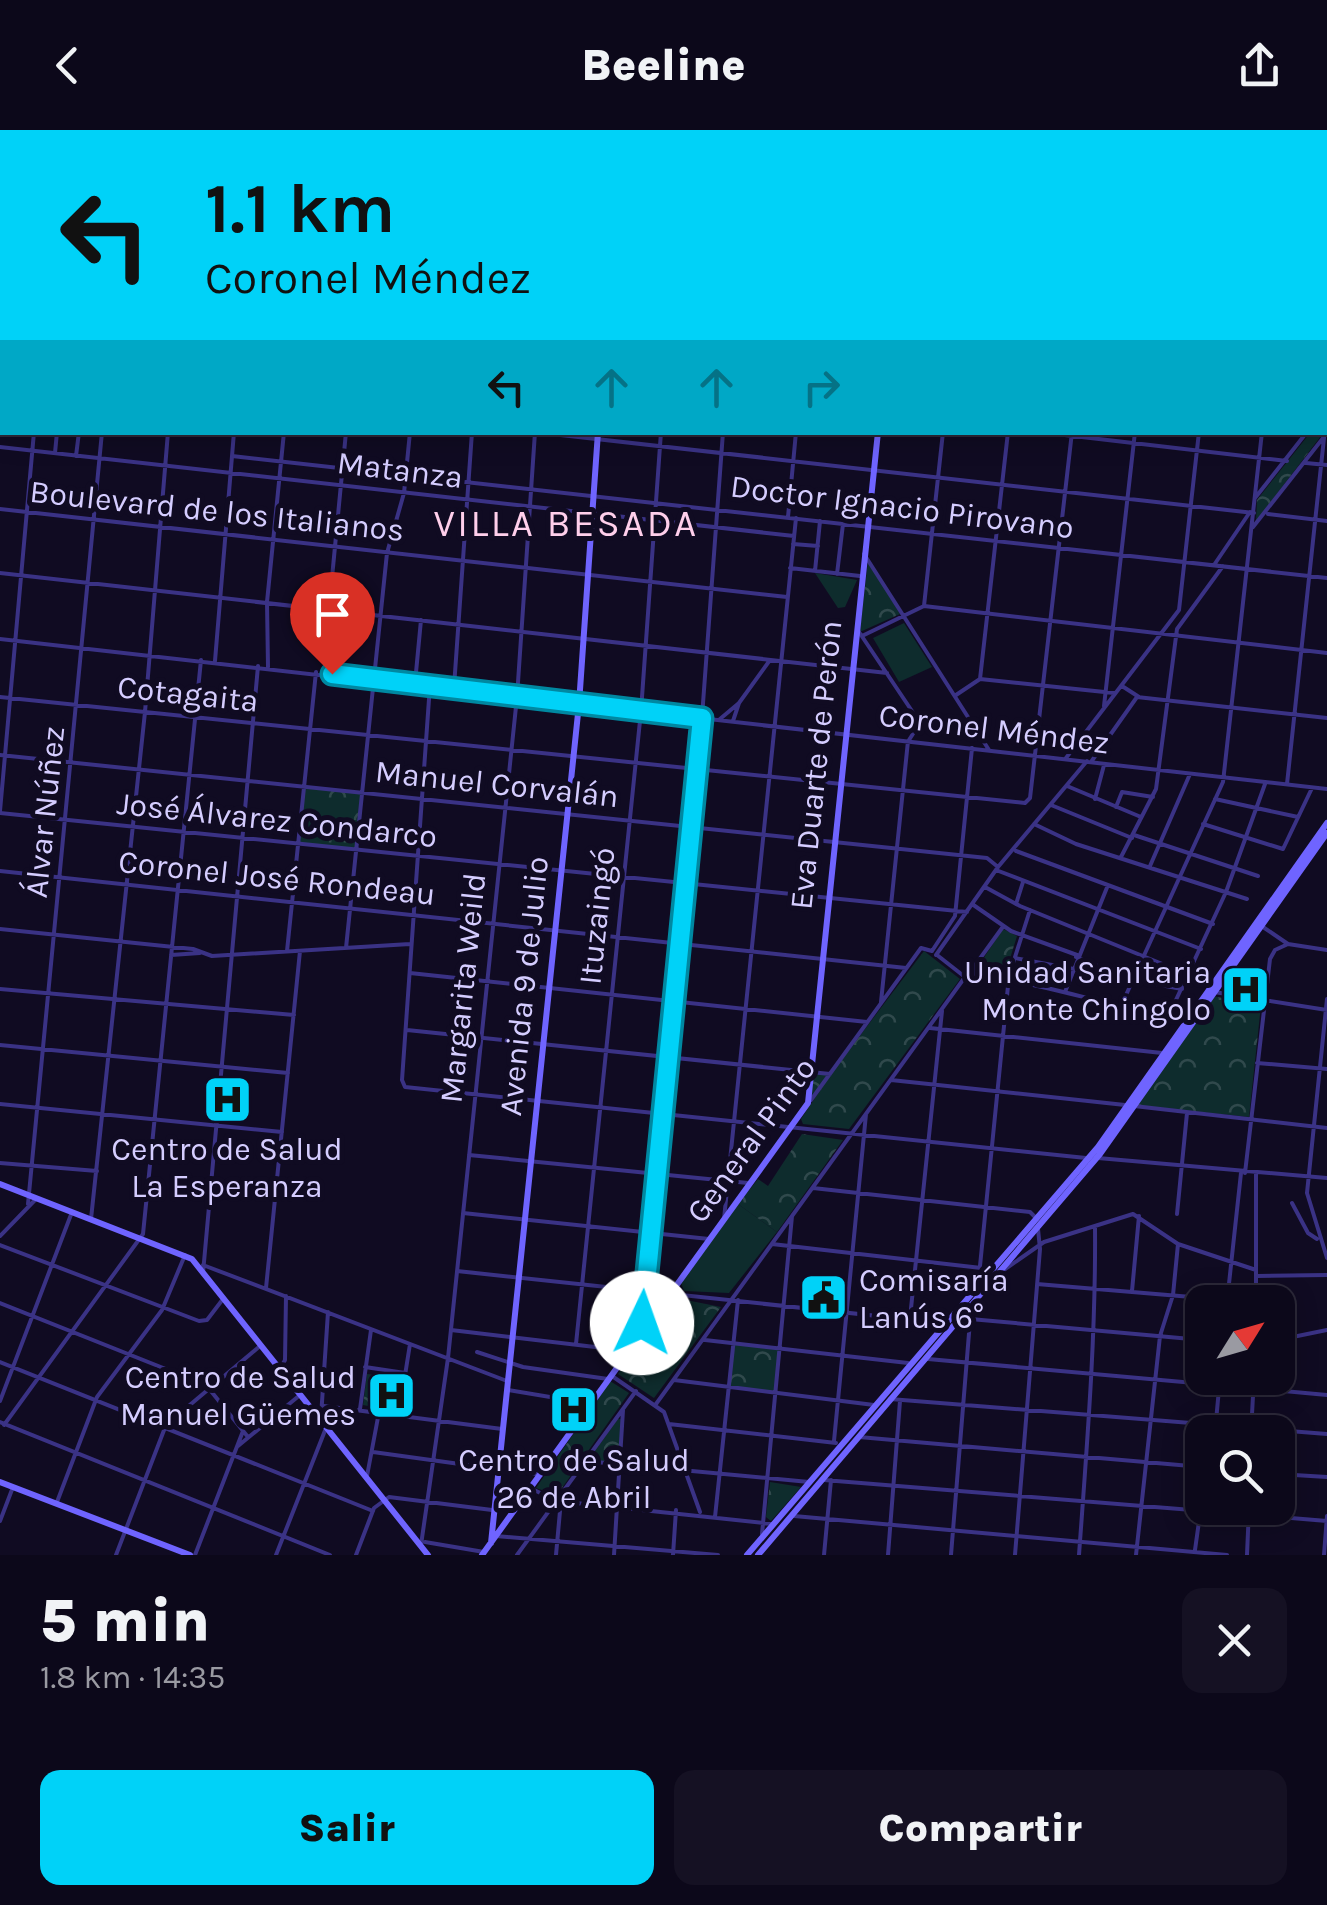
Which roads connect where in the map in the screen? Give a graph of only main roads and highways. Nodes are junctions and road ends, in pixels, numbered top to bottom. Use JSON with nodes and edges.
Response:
{"nodes":[{"id":1,"x":878,"y":435,"type":"edge"},
{"id":2,"x":597,"y":436,"type":"edge"},
{"id":3,"x":1327,"y":823,"type":"edge"},
{"id":4,"x":1327,"y":833,"type":"edge"},
{"id":5,"x":1213,"y":987,"type":"junction"},
{"id":6,"x":808,"y":1103,"type":"joint"},
{"id":7,"x":1129,"y":1105,"type":"junction"},
{"id":8,"x":0,"y":1184,"type":"edge"},
{"id":9,"x":993,"y":1271,"type":"junction"},
{"id":10,"x":0,"y":1482,"type":"edge"},
{"id":11,"x":494,"y":1539,"type":"junction"},
{"id":12,"x":483,"y":1554,"type":"edge"},
{"id":13,"x":193,"y":1555,"type":"edge"},
{"id":14,"x":428,"y":1555,"type":"edge"},
{"id":15,"x":747,"y":1555,"type":"edge"},
{"id":16,"x":759,"y":1555,"type":"edge"}],
"edges":[{"from":1,"to":6,"type":"main road","name":"Eva Duarte de Perón"},
{"from":2,"to":11,"type":"main road","name":"Avenida 9 de Julio"},
{"from":3,"to":5,"type":"main road"},
{"from":4,"to":5,"type":"main road"},
{"from":5,"to":7,"type":"main road"},
{"from":5,"to":7,"type":"main road"},
{"from":6,"to":11,"type":"main road","name":"General Pinto"},
{"from":7,"to":9,"type":"main road"},
{"from":8,"to":14,"type":"main road"},
{"from":9,"to":15,"type":"main road"},
{"from":9,"to":16,"type":"main road"},
{"from":10,"to":13,"type":"main road"},
{"from":11,"to":12,"type":"main road","name":"General Pinto"}]}
